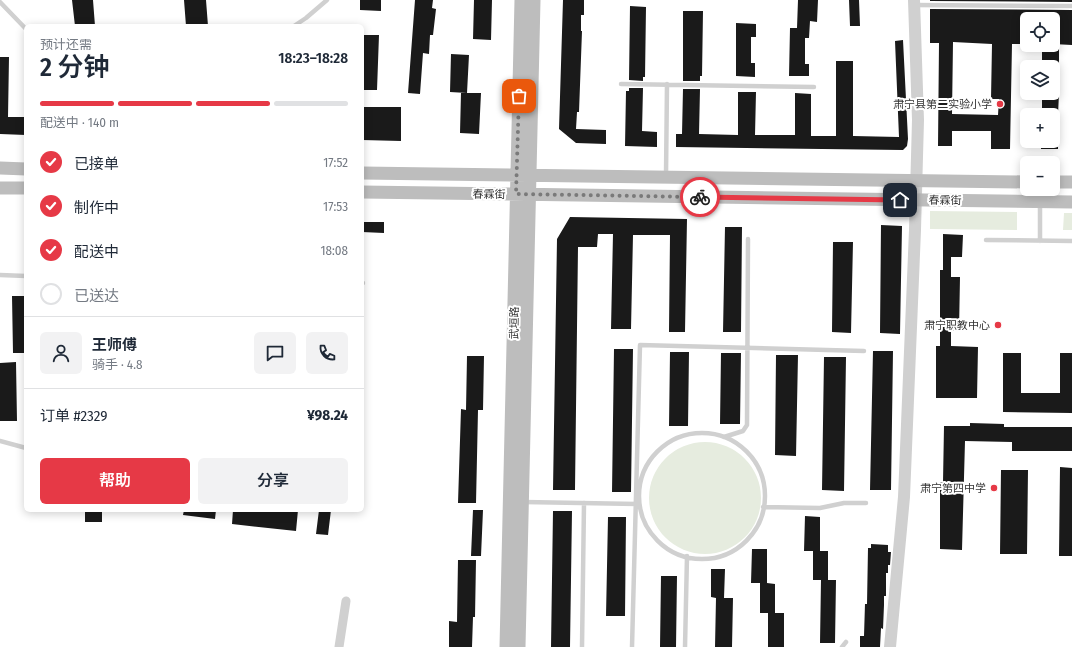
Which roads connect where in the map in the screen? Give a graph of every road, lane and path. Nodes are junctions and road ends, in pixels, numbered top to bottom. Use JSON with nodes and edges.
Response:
{"nodes":[{"id":1,"x":327,"y":0,"type":"edge"},
{"id":2,"x":521,"y":0,"type":"edge"},
{"id":3,"x":534,"y":0,"type":"edge"},
{"id":4,"x":0,"y":2,"type":"edge"},
{"id":5,"x":914,"y":2,"type":"edge"},
{"id":6,"x":1072,"y":6,"type":"edge"},
{"id":7,"x":297,"y":24,"type":"edge"},
{"id":8,"x":24,"y":27,"type":"edge"},
{"id":9,"x":621,"y":84,"type":"dead end"},
{"id":10,"x":667,"y":84,"type":"junction"},
{"id":11,"x":814,"y":87,"type":"dead end"},
{"id":12,"x":0,"y":168,"type":"edge"},
{"id":13,"x":24,"y":169,"type":"edge"},
{"id":14,"x":364,"y":173,"type":"edge"},
{"id":15,"x":524,"y":175,"type":"junction"},
{"id":16,"x":666,"y":177,"type":"junction"},
{"id":17,"x":916,"y":180,"type":"junction"},
{"id":18,"x":1020,"y":182,"type":"edge"},
{"id":19,"x":1060,"y":182,"type":"edge"},
{"id":20,"x":1072,"y":182,"type":"edge"},
{"id":21,"x":0,"y":188,"type":"edge"},
{"id":22,"x":24,"y":188,"type":"edge"},
{"id":23,"x":364,"y":192,"type":"edge"},
{"id":24,"x":523,"y":195,"type":"junction"},
{"id":25,"x":915,"y":200,"type":"junction"},
{"id":26,"x":1040,"y":201,"type":"junction"},
{"id":27,"x":1072,"y":202,"type":"edge"},
{"id":28,"x":748,"y":239,"type":"dead end"},
{"id":29,"x":986,"y":240,"type":"dead end"},
{"id":30,"x":1040,"y":241,"type":"junction"},
{"id":31,"x":1072,"y":241,"type":"edge"},
{"id":32,"x":0,"y":275,"type":"edge"},
{"id":33,"x":24,"y":276,"type":"edge"},
{"id":34,"x":747,"y":348,"type":"junction"},
{"id":35,"x":864,"y":351,"type":"dead end"},
{"id":36,"x":724,"y":437,"type":"junction"},
{"id":37,"x":0,"y":441,"type":"edge"},
{"id":38,"x":24,"y":447,"type":"edge"},
{"id":39,"x":522,"y":502,"type":"junction"},
{"id":40,"x":584,"y":503,"type":"junction"},
{"id":41,"x":866,"y":503,"type":"dead end"},
{"id":42,"x":638,"y":504,"type":"junction"},
{"id":43,"x":764,"y":506,"type":"junction"},
{"id":44,"x":686,"y":556,"type":"junction"},
{"id":45,"x":346,"y":601,"type":"dead end"},
{"id":46,"x":846,"y":642,"type":"dead end"},
{"id":47,"x":339,"y":647,"type":"edge"},
{"id":48,"x":506,"y":647,"type":"edge"},
{"id":49,"x":519,"y":647,"type":"edge"},
{"id":50,"x":582,"y":647,"type":"edge"},
{"id":51,"x":632,"y":647,"type":"edge"},
{"id":52,"x":685,"y":647,"type":"edge"},
{"id":53,"x":842,"y":647,"type":"edge"},
{"id":54,"x":890,"y":647,"type":"edge"}],
"edges":[{"from":1,"to":7,"type":"lane"},
{"from":2,"to":15,"type":"main road","name":"武垣路"},
{"from":3,"to":15,"type":"main road","name":"武垣路"},
{"from":4,"to":8,"type":"lane"},
{"from":5,"to":6,"type":"lane"},
{"from":5,"to":17,"type":"street"},
{"from":9,"to":10,"type":"lane"},
{"from":10,"to":11,"type":"lane"},
{"from":10,"to":16,"type":"lane"},
{"from":12,"to":13,"type":"main road"},
{"from":14,"to":15,"type":"main road","name":"春霖街"},
{"from":15,"to":16,"type":"main road","name":"春霖街"},
{"from":15,"to":24,"type":"main road","name":"武垣路"},
{"from":16,"to":17,"type":"main road","name":"春霖街"},
{"from":17,"to":18,"type":"main road","name":"春霖街"},
{"from":17,"to":25,"type":"street"},
{"from":19,"to":20,"type":"main road"},
{"from":21,"to":22,"type":"main road"},
{"from":23,"to":24,"type":"main road","name":"春霖街"},
{"from":24,"to":25,"type":"main road","name":"春霖街"},
{"from":24,"to":39,"type":"main road","name":"武垣路"},
{"from":24,"to":48,"type":"main road","name":"武垣路"},
{"from":25,"to":26,"type":"main road","name":"春霖街"},
{"from":25,"to":54,"type":"street"},
{"from":26,"to":27,"type":"main road","name":"春霖街"},
{"from":26,"to":30,"type":"lane"},
{"from":28,"to":34,"type":"lane"},
{"from":29,"to":30,"type":"lane"},
{"from":30,"to":31,"type":"lane"},
{"from":32,"to":33,"type":"lane"},
{"from":34,"to":35,"type":"lane"},
{"from":34,"to":36,"type":"lane"},
{"from":34,"to":42,"type":"lane"},
{"from":36,"to":42,"type":"lane"},
{"from":36,"to":43,"type":"lane"},
{"from":37,"to":38,"type":"lane"},
{"from":39,"to":40,"type":"lane"},
{"from":39,"to":49,"type":"main road","name":"武垣路"},
{"from":40,"to":42,"type":"lane"},
{"from":40,"to":50,"type":"lane"},
{"from":41,"to":43,"type":"lane"},
{"from":42,"to":44,"type":"lane"},
{"from":42,"to":51,"type":"lane"},
{"from":43,"to":44,"type":"lane"},
{"from":44,"to":52,"type":"lane"},
{"from":45,"to":47,"type":"street"},
{"from":46,"to":53,"type":"lane"}]}
